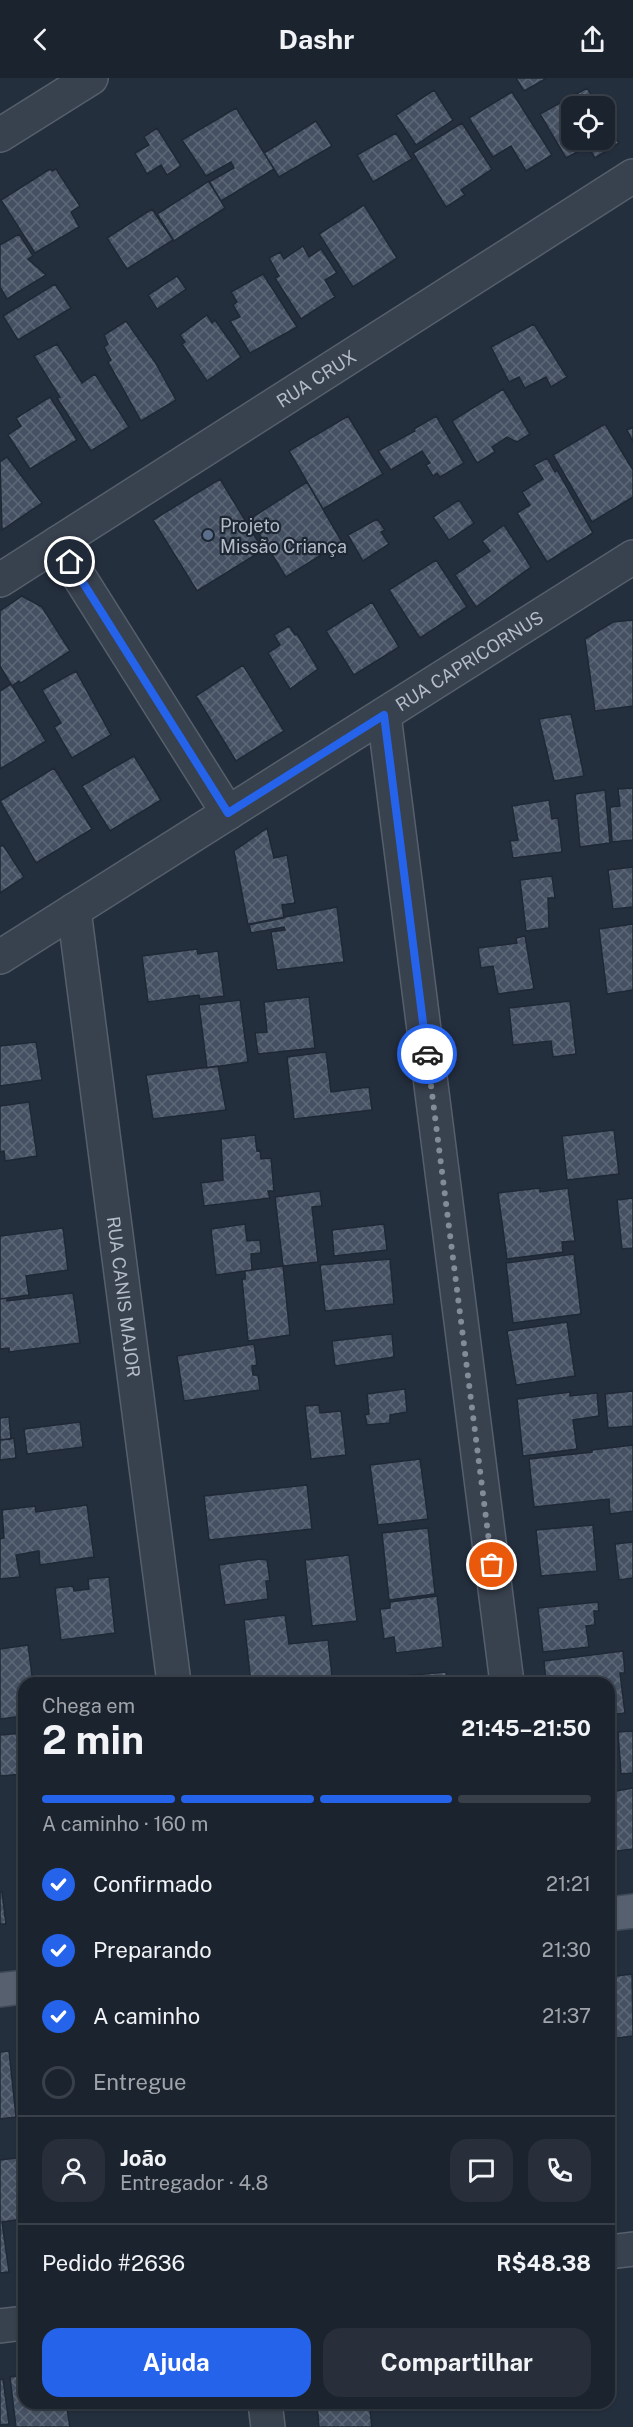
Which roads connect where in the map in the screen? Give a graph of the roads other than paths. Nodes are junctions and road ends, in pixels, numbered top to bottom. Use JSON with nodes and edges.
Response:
{"nodes":[{"id":1,"x":91,"y":78,"type":"edge"},
{"id":2,"x":0,"y":135,"type":"edge"},
{"id":3,"x":633,"y":176,"type":"edge"},
{"id":4,"x":58,"y":543,"type":"junction"},
{"id":5,"x":633,"y":557,"type":"edge"},
{"id":6,"x":0,"y":580,"type":"edge"},
{"id":7,"x":384,"y":715,"type":"junction"},
{"id":8,"x":228,"y":813,"type":"junction"},
{"id":9,"x":74,"y":910,"type":"junction"},
{"id":10,"x":0,"y":957,"type":"edge"},
{"id":11,"x":173,"y":1677,"type":"edge"},
{"id":12,"x":506,"y":1677,"type":"edge"},
{"id":13,"x":633,"y":1911,"type":"edge"},
{"id":14,"x":615,"y":1913,"type":"edge"},
{"id":15,"x":18,"y":1988,"type":"edge"},
{"id":16,"x":0,"y":1990,"type":"edge"},
{"id":17,"x":633,"y":2249,"type":"edge"},
{"id":18,"x":615,"y":2251,"type":"edge"},
{"id":19,"x":18,"y":2324,"type":"edge"},
{"id":20,"x":0,"y":2326,"type":"edge"},
{"id":21,"x":266,"y":2409,"type":"edge"},
{"id":22,"x":268,"y":2427,"type":"edge"}],
"edges":[{"from":1,"to":2,"type":"street"},
{"from":3,"to":4,"type":"street","name":"RUA CRUX"},
{"from":4,"to":6,"type":"street","name":"RUA CRUX"},
{"from":4,"to":8,"type":"street"},
{"from":5,"to":7,"type":"street","name":"RUA CAPRICORNUS"},
{"from":7,"to":8,"type":"street","name":"RUA CAPRICORNUS"},
{"from":7,"to":12,"type":"street"},
{"from":8,"to":9,"type":"street","name":"RUA CAPRICORNUS"},
{"from":9,"to":10,"type":"street","name":"RUA CAPRICORNUS"},
{"from":9,"to":11,"type":"street","name":"RUA CANIS MAJOR"},
{"from":13,"to":14,"type":"main road"},
{"from":15,"to":16,"type":"main road"},
{"from":17,"to":18,"type":"street"},
{"from":19,"to":20,"type":"street"},
{"from":21,"to":22,"type":"street"}]}
